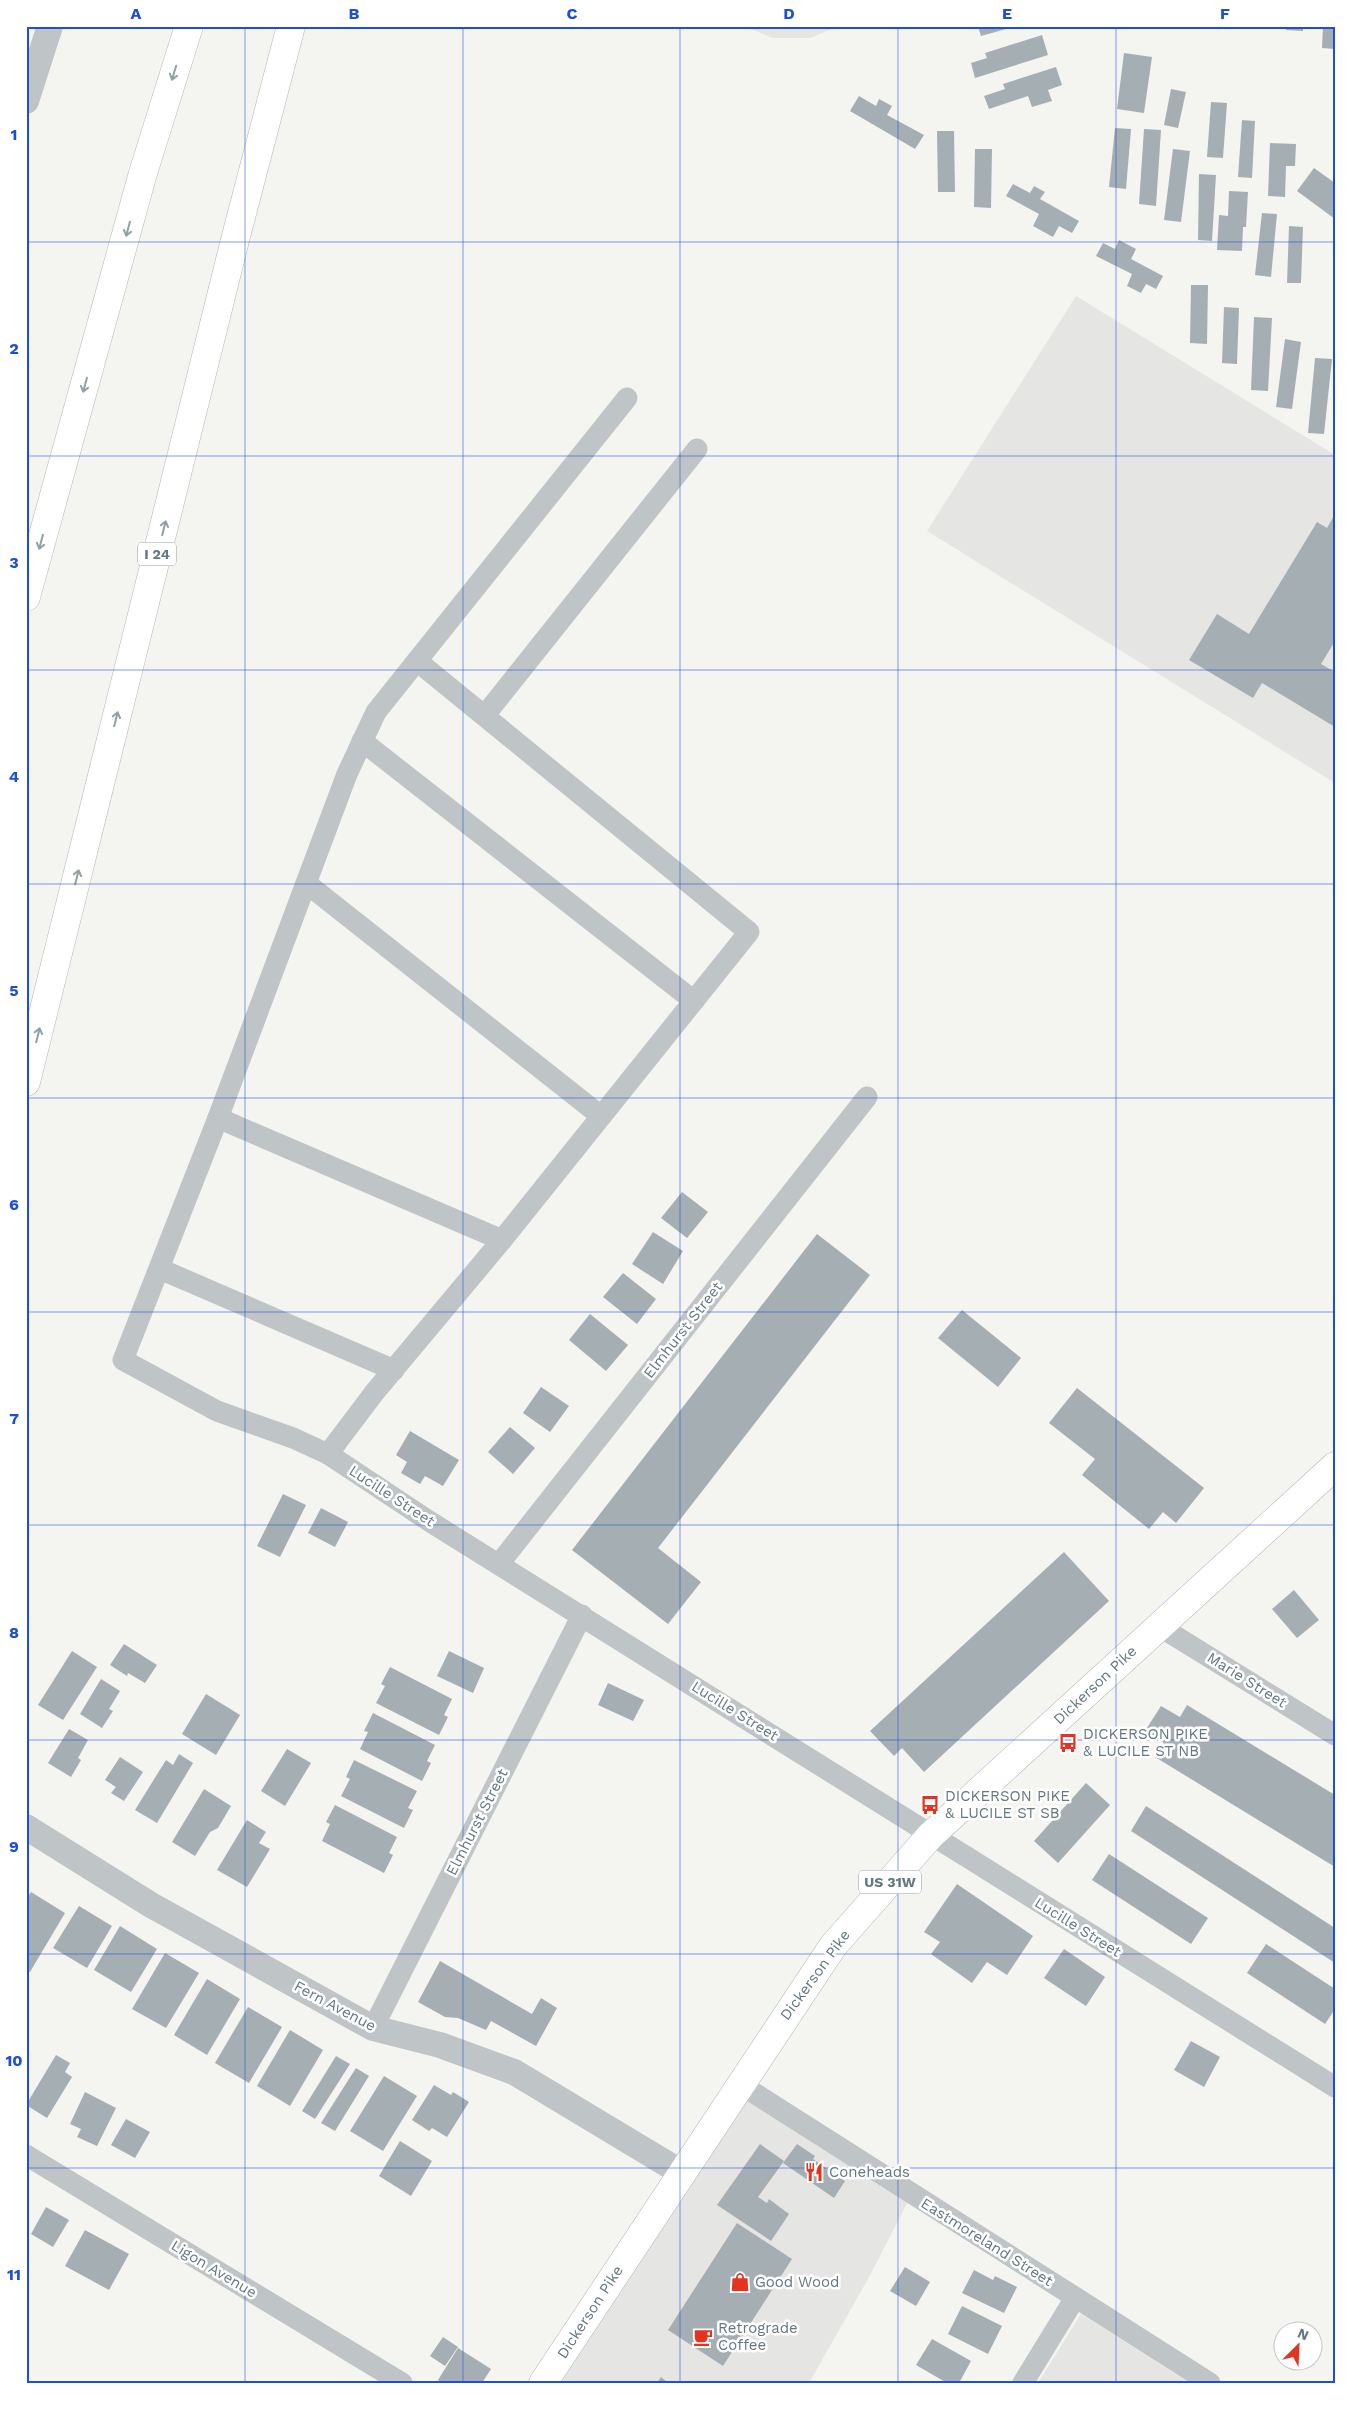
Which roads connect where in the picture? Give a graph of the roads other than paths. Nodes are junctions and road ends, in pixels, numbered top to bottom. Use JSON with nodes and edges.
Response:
{"nodes":[{"id":1,"x":189,"y":26,"type":"edge"},
{"id":2,"x":292,"y":26,"type":"edge"},
{"id":3,"x":47,"y":28,"type":"edge"},
{"id":4,"x":26,"y":102,"type":"edge"},
{"id":5,"x":627,"y":398,"type":"dead end"},
{"id":6,"x":697,"y":449,"type":"dead end"},
{"id":7,"x":26,"y":597,"type":"edge"},
{"id":8,"x":417,"y":661,"type":"junction"},
{"id":9,"x":485,"y":715,"type":"junction"},
{"id":10,"x":362,"y":741,"type":"junction"},
{"id":11,"x":306,"y":883,"type":"junction"},
{"id":12,"x":694,"y":1001,"type":"junction"},
{"id":13,"x":26,"y":1082,"type":"edge"},
{"id":14,"x":867,"y":1097,"type":"dead end"},
{"id":15,"x":601,"y":1116,"type":"junction"},
{"id":16,"x":218,"y":1118,"type":"junction"},
{"id":17,"x":502,"y":1240,"type":"junction"},
{"id":18,"x":160,"y":1269,"type":"junction"},
{"id":19,"x":394,"y":1370,"type":"junction"},
{"id":20,"x":328,"y":1454,"type":"junction"},
{"id":21,"x":1335,"y":1466,"type":"edge"},
{"id":22,"x":499,"y":1564,"type":"junction"},
{"id":23,"x":582,"y":1615,"type":"junction"},
{"id":24,"x":1159,"y":1626,"type":"junction"},
{"id":25,"x":1335,"y":1735,"type":"edge"},
{"id":26,"x":26,"y":1827,"type":"edge"},
{"id":27,"x":932,"y":1835,"type":"junction"},
{"id":28,"x":373,"y":2028,"type":"junction"},
{"id":29,"x":740,"y":2084,"type":"junction"},
{"id":30,"x":1335,"y":2087,"type":"edge"},
{"id":31,"x":26,"y":2154,"type":"edge"},
{"id":32,"x":682,"y":2173,"type":"junction"},
{"id":33,"x":1075,"y":2298,"type":"junction"},
{"id":34,"x":402,"y":2383,"type":"edge"},
{"id":35,"x":544,"y":2383,"type":"edge"},
{"id":36,"x":1022,"y":2383,"type":"edge"},
{"id":37,"x":1210,"y":2383,"type":"edge"}],
"edges":[{"from":1,"to":7,"type":"main road","one_way":true},
{"from":13,"to":2,"type":"main road","number":"I 24","one_way":true},
{"from":3,"to":4,"type":"street"},
{"from":5,"to":8,"type":"street"},
{"from":6,"to":9,"type":"street"},
{"from":8,"to":9,"type":"street"},
{"from":8,"to":10,"type":"street"},
{"from":9,"to":12,"type":"street"},
{"from":10,"to":11,"type":"street"},
{"from":10,"to":12,"type":"street"},
{"from":11,"to":15,"type":"street"},
{"from":11,"to":16,"type":"street"},
{"from":12,"to":15,"type":"street"},
{"from":14,"to":22,"type":"street","name":"Elmhurst Street"},
{"from":15,"to":17,"type":"street"},
{"from":16,"to":17,"type":"street"},
{"from":16,"to":18,"type":"street"},
{"from":17,"to":19,"type":"street"},
{"from":18,"to":19,"type":"street"},
{"from":18,"to":20,"type":"street","name":"Lucille Street"},
{"from":19,"to":20,"type":"street"},
{"from":20,"to":22,"type":"street","name":"Lucille Street"},
{"from":21,"to":24,"type":"main road","name":"Dickerson Pike","number":"US 31W"},
{"from":22,"to":23,"type":"street","name":"Lucille Street"},
{"from":23,"to":27,"type":"street","name":"Lucille Street"},
{"from":23,"to":28,"type":"street","name":"Elmhurst Street"},
{"from":24,"to":25,"type":"street","name":"Marie Street"},
{"from":24,"to":27,"type":"main road","name":"Dickerson Pike","number":"US 31W"},
{"from":26,"to":28,"type":"street","name":"Fern Avenue"},
{"from":27,"to":29,"type":"main road","name":"Dickerson Pike","number":"US 31W"},
{"from":27,"to":30,"type":"street","name":"Lucille Street"},
{"from":28,"to":32,"type":"street","name":"Fern Avenue"},
{"from":29,"to":32,"type":"main road","name":"Dickerson Pike","number":"US 31W"},
{"from":29,"to":33,"type":"street","name":"Eastmoreland Street"},
{"from":31,"to":34,"type":"street","name":"Ligon Avenue"},
{"from":32,"to":35,"type":"main road","name":"Dickerson Pike","number":"US 31W"},
{"from":33,"to":36,"type":"street"},
{"from":33,"to":37,"type":"street","name":"Eastmoreland Street"}]}
